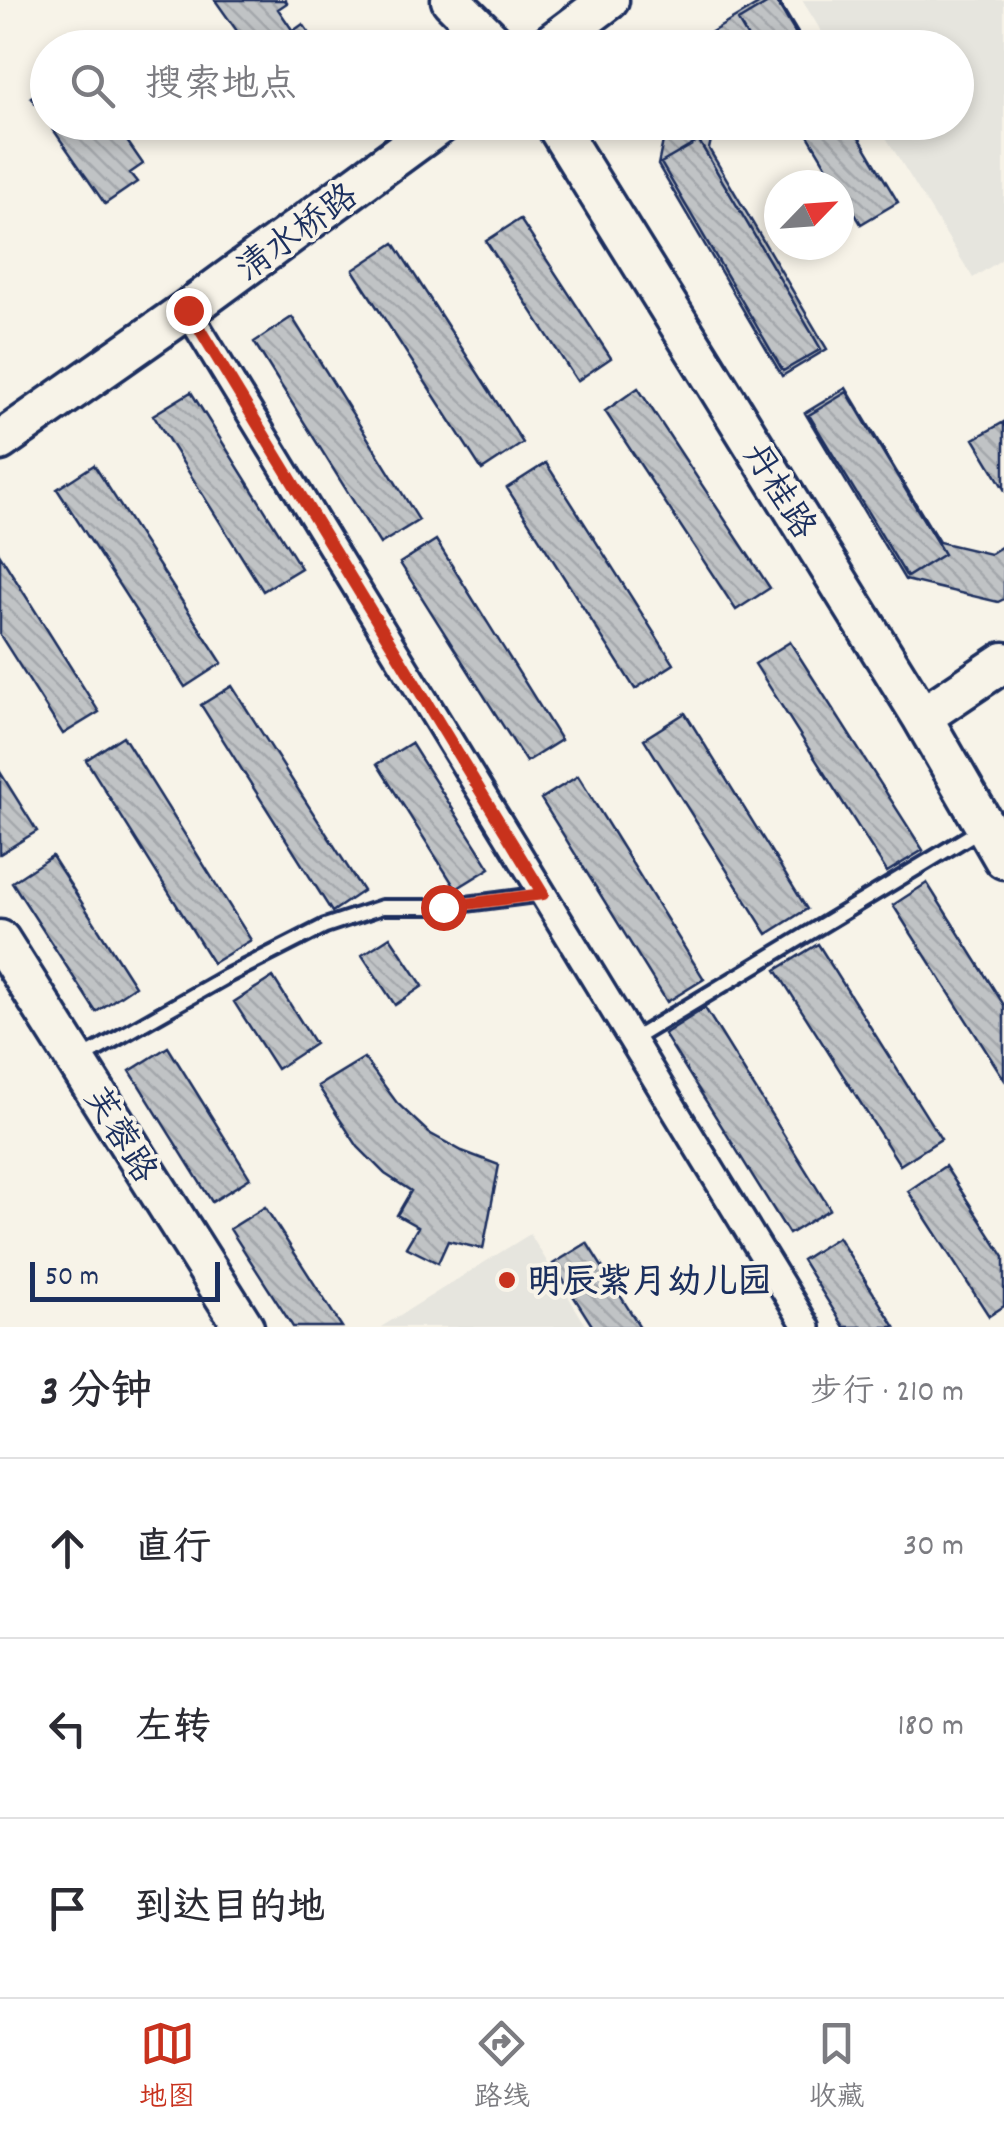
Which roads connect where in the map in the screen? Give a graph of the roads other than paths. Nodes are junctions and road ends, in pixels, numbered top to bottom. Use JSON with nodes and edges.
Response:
{"nodes":[{"id":1,"x":451,"y":0,"type":"edge"},
{"id":2,"x":609,"y":0,"type":"edge"},
{"id":3,"x":481,"y":30,"type":"edge"},
{"id":4,"x":569,"y":30,"type":"edge"},
{"id":5,"x":419,"y":140,"type":"edge"},
{"id":6,"x":565,"y":140,"type":"edge"},
{"id":7,"x":188,"y":310,"type":"junction"},
{"id":8,"x":0,"y":441,"type":"edge"},
{"id":9,"x":1004,"y":662,"type":"edge"},
{"id":10,"x":922,"y":718,"type":"junction"},
{"id":11,"x":985,"y":826,"type":"junction"},
{"id":12,"x":1004,"y":859,"type":"edge"},
{"id":13,"x":543,"y":894,"type":"junction"},
{"id":14,"x":0,"y":940,"type":"edge"},
{"id":15,"x":632,"y":1040,"type":"junction"},
{"id":16,"x":76,"y":1062,"type":"junction"},
{"id":17,"x":244,"y":1327,"type":"edge"},
{"id":18,"x":807,"y":1327,"type":"edge"}],
"edges":[{"from":1,"to":3,"type":"street"},
{"from":2,"to":4,"type":"street"},
{"from":5,"to":7,"type":"street","name":"清水桥路"},
{"from":6,"to":10,"type":"street","name":"丹桂路"},
{"from":7,"to":8,"type":"street","name":"清水桥路"},
{"from":7,"to":13,"type":"street"},
{"from":9,"to":10,"type":"street"},
{"from":10,"to":11,"type":"street","name":"丹桂路"},
{"from":11,"to":12,"type":"street","name":"丹桂路"},
{"from":11,"to":15,"type":"lane"},
{"from":13,"to":15,"type":"street"},
{"from":13,"to":16,"type":"lane"},
{"from":14,"to":16,"type":"street","name":"芙蓉路"},
{"from":15,"to":18,"type":"street"},
{"from":16,"to":17,"type":"street","name":"芙蓉路"}]}
